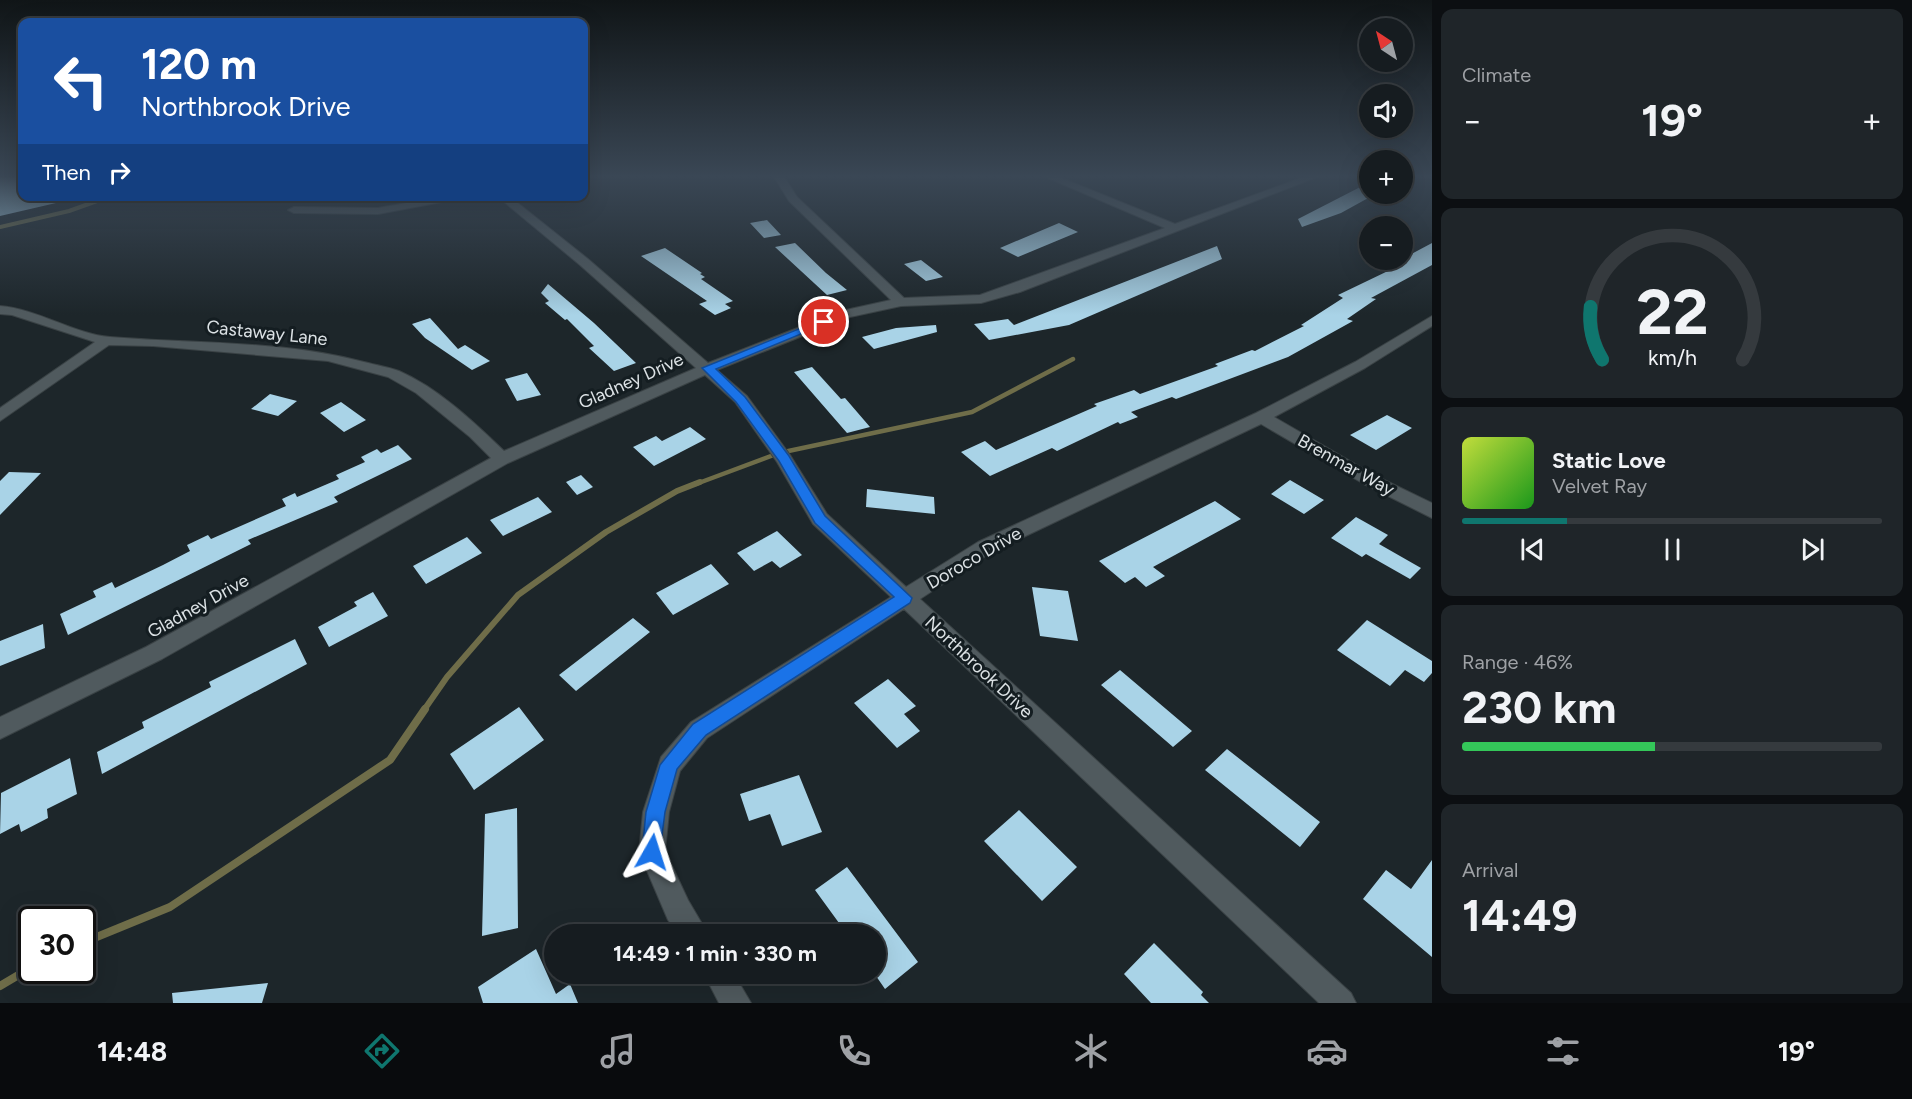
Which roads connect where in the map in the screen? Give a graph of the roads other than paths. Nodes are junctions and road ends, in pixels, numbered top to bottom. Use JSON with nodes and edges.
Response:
{"nodes":[{"id":1,"x":533,"y":222,"type":"edge"},
{"id":2,"x":817,"y":222,"type":"edge"},
{"id":3,"x":1159,"y":222,"type":"edge"},
{"id":4,"x":1190,"y":222,"type":"edge"},
{"id":5,"x":1174,"y":228,"type":"junction"},
{"id":6,"x":901,"y":302,"type":"junction"},
{"id":7,"x":0,"y":310,"type":"edge"},
{"id":8,"x":1432,"y":320,"type":"edge"},
{"id":9,"x":106,"y":341,"type":"junction"},
{"id":10,"x":708,"y":368,"type":"junction"},
{"id":11,"x":0,"y":416,"type":"edge"},
{"id":12,"x":1262,"y":417,"type":"junction"},
{"id":13,"x":502,"y":459,"type":"junction"},
{"id":14,"x":1432,"y":511,"type":"edge"},
{"id":15,"x":905,"y":598,"type":"junction"},
{"id":16,"x":0,"y":728,"type":"edge"},
{"id":17,"x":687,"y":924,"type":"edge"},
{"id":18,"x":724,"y":984,"type":"edge"},
{"id":19,"x":736,"y":1003,"type":"edge"},
{"id":20,"x":1341,"y":1003,"type":"edge"}],
"edges":[{"from":1,"to":10,"type":"street","name":"Northbrook Drive"},
{"from":2,"to":6,"type":"street"},
{"from":3,"to":5,"type":"street"},
{"from":4,"to":5,"type":"street","name":"Gladney Drive"},
{"from":5,"to":6,"type":"street","name":"Gladney Drive"},
{"from":6,"to":10,"type":"street","name":"Gladney Drive"},
{"from":7,"to":9,"type":"street","name":"Castaway Lane"},
{"from":8,"to":12,"type":"street","name":"Doroco Drive"},
{"from":9,"to":11,"type":"street"},
{"from":9,"to":13,"type":"street","name":"Castaway Lane"},
{"from":10,"to":13,"type":"street","name":"Gladney Drive"},
{"from":10,"to":15,"type":"street","name":"Northbrook Drive"},
{"from":12,"to":14,"type":"street","name":"Brenmar Way"},
{"from":12,"to":15,"type":"street","name":"Doroco Drive"},
{"from":13,"to":16,"type":"street","name":"Gladney Drive"},
{"from":15,"to":17,"type":"street","name":"Doroco Drive"},
{"from":15,"to":20,"type":"street","name":"Northbrook Drive"},
{"from":18,"to":19,"type":"street"}]}
